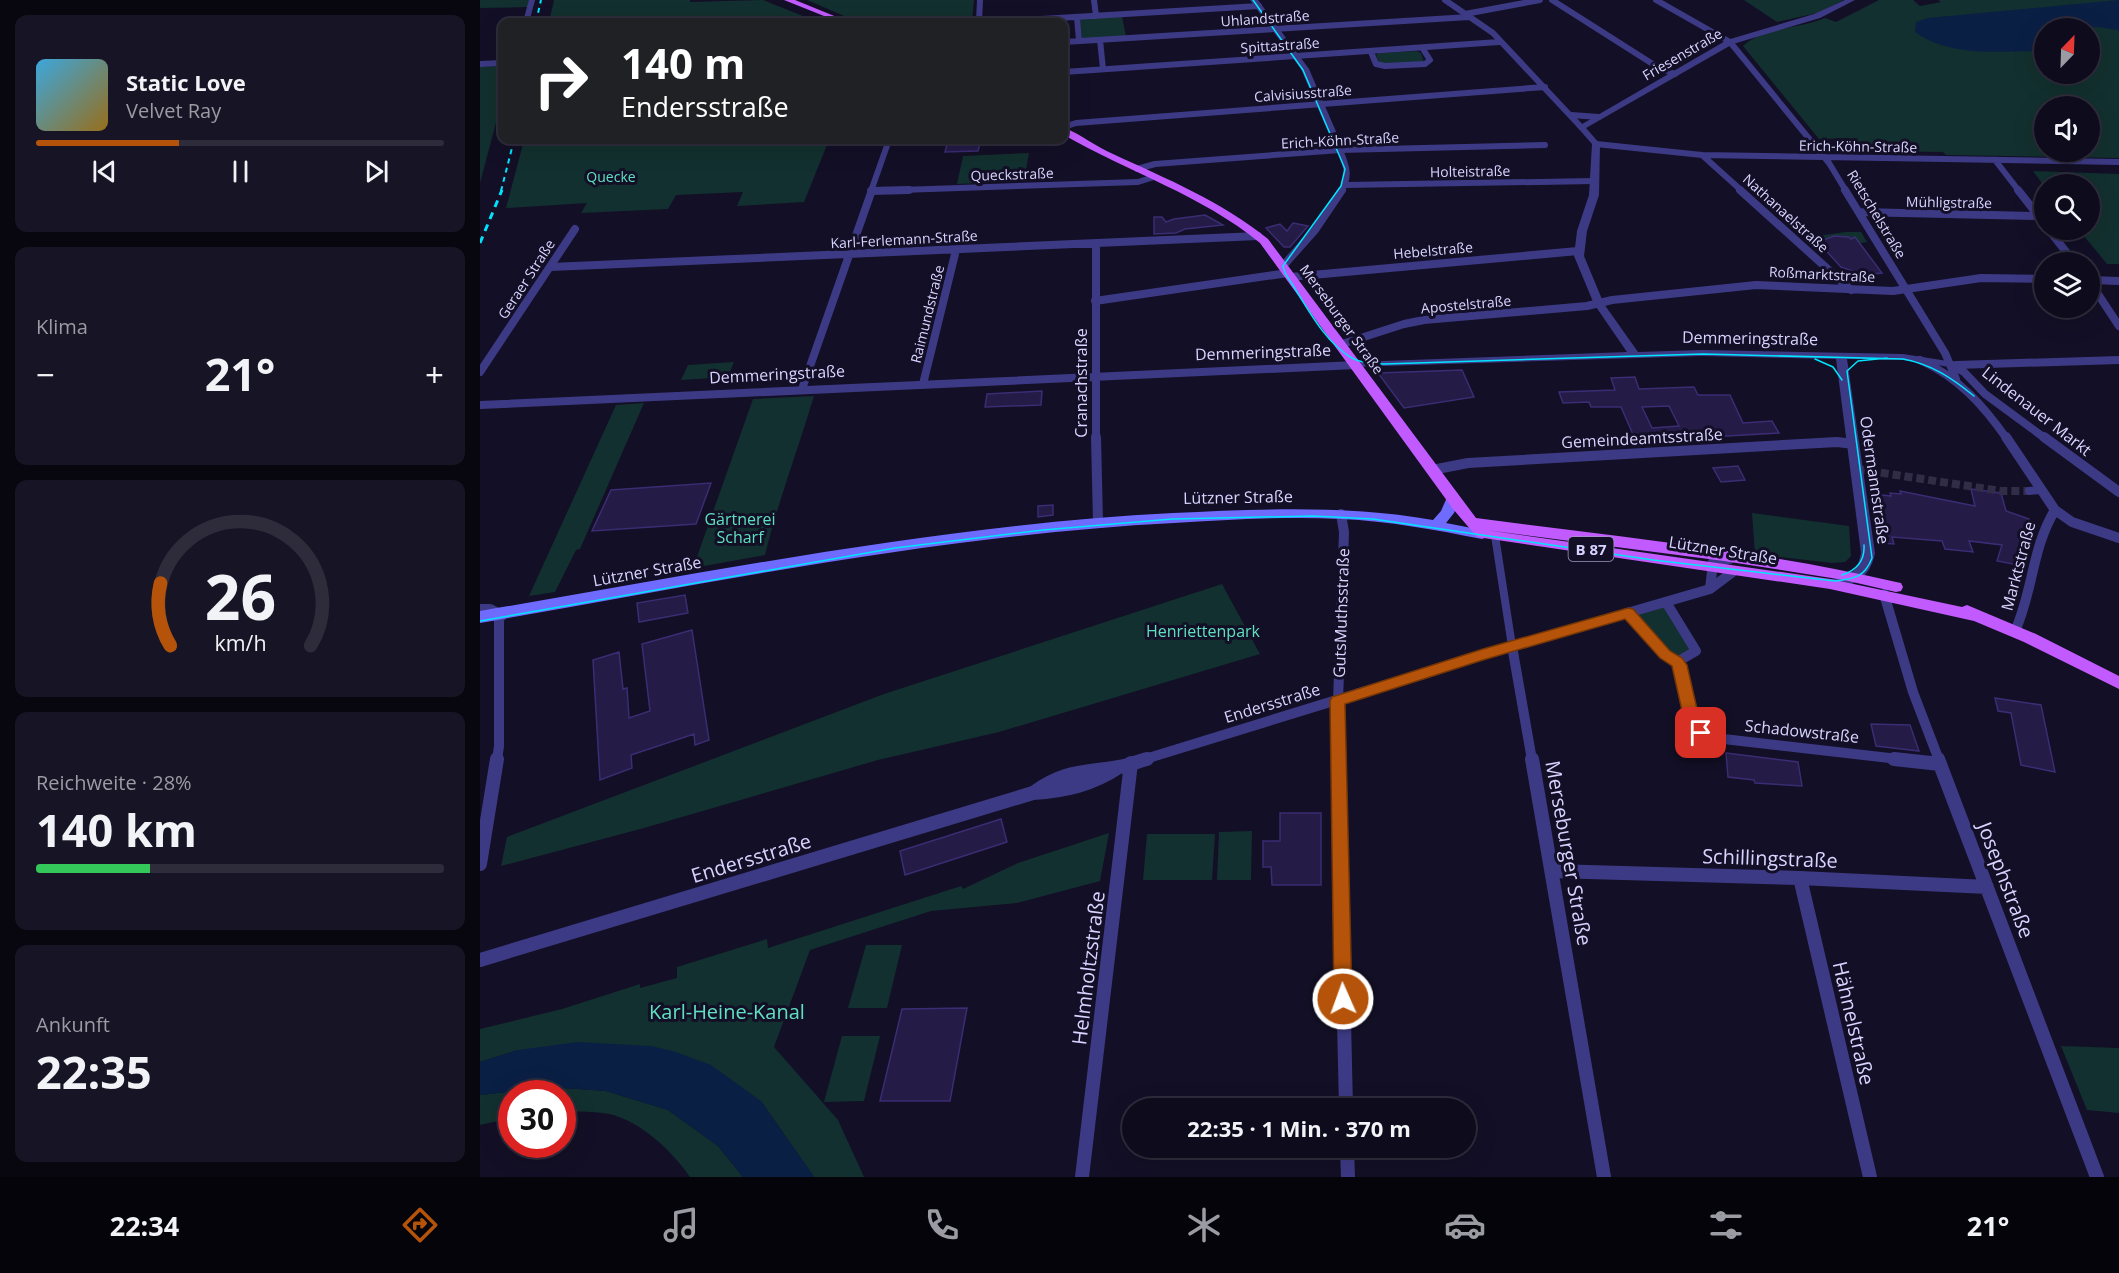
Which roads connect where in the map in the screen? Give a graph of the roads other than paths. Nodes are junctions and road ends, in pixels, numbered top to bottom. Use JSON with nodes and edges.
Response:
{"nodes":[{"id":1,"x":532,"y":0,"type":"edge"},
{"id":2,"x":788,"y":0,"type":"edge"},
{"id":3,"x":980,"y":0,"type":"edge"},
{"id":4,"x":1094,"y":0,"type":"edge"},
{"id":5,"x":1445,"y":0,"type":"edge"},
{"id":6,"x":1540,"y":0,"type":"edge"},
{"id":7,"x":1552,"y":0,"type":"edge"},
{"id":8,"x":1656,"y":0,"type":"edge"},
{"id":9,"x":1851,"y":0,"type":"edge"},
{"id":10,"x":1256,"y":3,"type":"edge"},
{"id":11,"x":1096,"y":16,"type":"junction"},
{"id":12,"x":1467,"y":16,"type":"junction"},
{"id":13,"x":1077,"y":17,"type":"junction"},
{"id":14,"x":527,"y":18,"type":"edge"},
{"id":15,"x":831,"y":18,"type":"edge"},
{"id":16,"x":979,"y":18,"type":"edge"},
{"id":17,"x":1060,"y":18,"type":"edge"},
{"id":18,"x":1276,"y":30,"type":"junction"},
{"id":19,"x":1100,"y":40,"type":"junction"},
{"id":20,"x":1079,"y":41,"type":"junction"},
{"id":21,"x":1068,"y":42,"type":"edge"},
{"id":22,"x":1499,"y":42,"type":"junction"},
{"id":23,"x":1730,"y":42,"type":"junction"},
{"id":24,"x":1423,"y":48,"type":"junction"},
{"id":25,"x":1371,"y":52,"type":"junction"},
{"id":26,"x":1295,"y":56,"type":"junction"},
{"id":27,"x":498,"y":63,"type":"edge"},
{"id":28,"x":480,"y":64,"type":"edge"},
{"id":29,"x":1103,"y":69,"type":"junction"},
{"id":30,"x":1068,"y":72,"type":"edge"},
{"id":31,"x":1675,"y":74,"type":"junction"},
{"id":32,"x":1545,"y":87,"type":"junction"},
{"id":33,"x":1320,"y":104,"type":"junction"},
{"id":34,"x":1571,"y":115,"type":"junction"},
{"id":35,"x":1599,"y":117,"type":"junction"},
{"id":36,"x":1068,"y":127,"type":"edge"},
{"id":37,"x":1581,"y":127,"type":"junction"},
{"id":38,"x":1068,"y":132,"type":"edge"},
{"id":39,"x":888,"y":144,"type":"edge"},
{"id":40,"x":1596,"y":144,"type":"junction"},
{"id":41,"x":1545,"y":145,"type":"dead end"},
{"id":42,"x":1340,"y":150,"type":"junction"},
{"id":43,"x":1702,"y":155,"type":"junction"},
{"id":44,"x":1825,"y":157,"type":"junction"},
{"id":45,"x":1995,"y":160,"type":"junction"},
{"id":46,"x":2119,"y":162,"type":"edge"},
{"id":47,"x":1137,"y":169,"type":"junction"},
{"id":48,"x":1154,"y":177,"type":"junction"},
{"id":49,"x":1595,"y":180,"type":"junction"},
{"id":50,"x":1345,"y":185,"type":"junction"},
{"id":51,"x":871,"y":191,"type":"junction"},
{"id":52,"x":2034,"y":210,"type":"edge"},
{"id":53,"x":1859,"y":212,"type":"junction"},
{"id":54,"x":2034,"y":216,"type":"edge"},
{"id":55,"x":575,"y":229,"type":"dead end"},
{"id":56,"x":1258,"y":236,"type":"junction"},
{"id":57,"x":2057,"y":240,"type":"edge"},
{"id":58,"x":1096,"y":244,"type":"junction"},
{"id":59,"x":956,"y":250,"type":"junction"},
{"id":60,"x":1578,"y":251,"type":"junction"},
{"id":61,"x":2066,"y":252,"type":"edge"},
{"id":62,"x":850,"y":255,"type":"junction"},
{"id":63,"x":551,"y":267,"type":"junction"},
{"id":64,"x":1287,"y":272,"type":"junction"},
{"id":65,"x":2034,"y":279,"type":"edge"},
{"id":66,"x":2100,"y":281,"type":"edge"},
{"id":67,"x":2119,"y":281,"type":"edge"},
{"id":68,"x":1906,"y":290,"type":"junction"},
{"id":69,"x":1851,"y":291,"type":"junction"},
{"id":70,"x":2100,"y":295,"type":"edge"},
{"id":71,"x":1095,"y":302,"type":"junction"},
{"id":72,"x":1599,"y":304,"type":"junction"},
{"id":73,"x":2119,"y":326,"type":"edge"},
{"id":74,"x":1339,"y":345,"type":"junction"},
{"id":75,"x":1634,"y":354,"type":"junction"},
{"id":76,"x":1841,"y":356,"type":"junction"},
{"id":77,"x":1917,"y":359,"type":"junction"},
{"id":78,"x":2119,"y":360,"type":"edge"},
{"id":79,"x":1356,"y":365,"type":"junction"},
{"id":80,"x":480,"y":372,"type":"edge"},
{"id":81,"x":1953,"y":372,"type":"junction"},
{"id":82,"x":1097,"y":377,"type":"junction"},
{"id":83,"x":923,"y":384,"type":"junction"},
{"id":84,"x":802,"y":389,"type":"junction"},
{"id":85,"x":480,"y":405,"type":"edge"},
{"id":86,"x":1854,"y":444,"type":"junction"},
{"id":87,"x":1432,"y":470,"type":"junction"},
{"id":88,"x":2119,"y":492,"type":"edge"},
{"id":89,"x":1453,"y":498,"type":"junction"},
{"id":90,"x":2055,"y":510,"type":"junction"},
{"id":91,"x":1341,"y":514,"type":"junction"},
{"id":92,"x":1098,"y":522,"type":"junction"},
{"id":93,"x":1439,"y":522,"type":"junction"},
{"id":94,"x":1472,"y":522,"type":"junction"},
{"id":95,"x":1421,"y":523,"type":"junction"},
{"id":96,"x":1489,"y":535,"type":"junction"},
{"id":97,"x":2119,"y":538,"type":"edge"},
{"id":98,"x":1736,"y":565,"type":"junction"},
{"id":99,"x":1711,"y":567,"type":"junction"},
{"id":100,"x":1856,"y":578,"type":"junction"},
{"id":101,"x":1830,"y":584,"type":"junction"},
{"id":102,"x":1710,"y":589,"type":"junction"},
{"id":103,"x":1884,"y":594,"type":"junction"},
{"id":104,"x":1666,"y":602,"type":"junction"},
{"id":105,"x":480,"y":609,"type":"edge"},
{"id":106,"x":1628,"y":613,"type":"junction"},
{"id":107,"x":502,"y":615,"type":"junction"},
{"id":108,"x":1974,"y":615,"type":"junction"},
{"id":109,"x":480,"y":617,"type":"edge"},
{"id":110,"x":480,"y":622,"type":"edge"},
{"id":111,"x":2015,"y":631,"type":"junction"},
{"id":112,"x":1512,"y":646,"type":"junction"},
{"id":113,"x":1677,"y":662,"type":"junction"},
{"id":114,"x":2119,"y":683,"type":"edge"},
{"id":115,"x":1338,"y":701,"type":"junction"},
{"id":116,"x":1940,"y":764,"type":"junction"},
{"id":117,"x":1125,"y":765,"type":"junction"},
{"id":118,"x":482,"y":839,"type":"edge"},
{"id":119,"x":480,"y":864,"type":"edge"},
{"id":120,"x":1553,"y":871,"type":"junction"},
{"id":121,"x":1800,"y":878,"type":"junction"},
{"id":122,"x":1987,"y":887,"type":"junction"},
{"id":123,"x":480,"y":960,"type":"edge"},
{"id":124,"x":1346,"y":1098,"type":"edge"},
{"id":125,"x":1347,"y":1158,"type":"edge"},
{"id":126,"x":1082,"y":1177,"type":"edge"},
{"id":127,"x":1348,"y":1177,"type":"edge"},
{"id":128,"x":1604,"y":1177,"type":"edge"},
{"id":129,"x":1870,"y":1177,"type":"edge"},
{"id":130,"x":2097,"y":1177,"type":"edge"}],
"edges":[{"from":1,"to":14,"type":"street"},
{"from":2,"to":15,"type":"main road"},
{"from":3,"to":16,"type":"street"},
{"from":4,"to":11,"type":"street"},
{"from":5,"to":12,"type":"street"},
{"from":6,"to":12,"type":"street","name":"Uhlandstraße"},
{"from":7,"to":31,"type":"street"},
{"from":8,"to":23,"type":"street","name":"Rietschelstraße"},
{"from":9,"to":23,"type":"street","name":"Friesenstraße"},
{"from":10,"to":11,"type":"street"},
{"from":10,"to":18,"type":"street"},
{"from":11,"to":13,"type":"street"},
{"from":12,"to":18,"type":"street","name":"Uhlandstraße"},
{"from":12,"to":22,"type":"street"},
{"from":13,"to":17,"type":"street"},
{"from":13,"to":20,"type":"street"},
{"from":18,"to":19,"type":"street","name":"Uhlandstraße"},
{"from":18,"to":26,"type":"street"},
{"from":19,"to":20,"type":"street","name":"Uhlandstraße"},
{"from":19,"to":29,"type":"street"},
{"from":20,"to":21,"type":"street","name":"Uhlandstraße"},
{"from":22,"to":24,"type":"street","name":"Spittastraße"},
{"from":22,"to":32,"type":"street"},
{"from":23,"to":31,"type":"street","name":"Friesenstraße"},
{"from":23,"to":44,"type":"street","name":"Rietschelstraße"},
{"from":24,"to":25,"type":"street","name":"Spittastraße"},
{"from":24,"to":25,"type":"street"},
{"from":25,"to":26,"type":"street","name":"Spittastraße"},
{"from":26,"to":29,"type":"street","name":"Spittastraße"},
{"from":26,"to":33,"type":"street"},
{"from":27,"to":28,"type":"street"},
{"from":29,"to":30,"type":"street","name":"Spittastraße"},
{"from":31,"to":35,"type":"street","name":"Friesenstraße"},
{"from":32,"to":33,"type":"street","name":"Calvisiusstraße"},
{"from":32,"to":34,"type":"street"},
{"from":33,"to":36,"type":"street","name":"Calvisiusstraße"},
{"from":33,"to":42,"type":"street"},
{"from":34,"to":35,"type":"street"},
{"from":34,"to":37,"type":"street"},
{"from":35,"to":37,"type":"street","name":"Friesenstraße"},
{"from":37,"to":40,"type":"street"},
{"from":38,"to":47,"type":"main road","name":"Merseburger Straße"},
{"from":39,"to":51,"type":"street"},
{"from":40,"to":43,"type":"street","name":"Erich-Köhn-Straße"},
{"from":40,"to":49,"type":"street"},
{"from":41,"to":42,"type":"street","name":"Erich-Köhn-Straße"},
{"from":42,"to":47,"type":"street","name":"Erich-Köhn-Straße"},
{"from":42,"to":50,"type":"street"},
{"from":43,"to":44,"type":"street","name":"Erich-Köhn-Straße"},
{"from":43,"to":69,"type":"street","name":"Nathanaelstraße"},
{"from":44,"to":45,"type":"street","name":"Erich-Köhn-Straße"},
{"from":44,"to":53,"type":"street","name":"Rietschelstraße"},
{"from":45,"to":46,"type":"street","name":"Erich-Köhn-Straße"},
{"from":45,"to":52,"type":"street"},
{"from":47,"to":48,"type":"main road","name":"Merseburger Straße"},
{"from":48,"to":51,"type":"street","name":"Queckstraße"},
{"from":48,"to":56,"type":"main road","name":"Merseburger Straße"},
{"from":49,"to":50,"type":"street","name":"Holteistraße"},
{"from":49,"to":60,"type":"street"},
{"from":50,"to":64,"type":"street"},
{"from":51,"to":62,"type":"street"},
{"from":53,"to":54,"type":"street","name":"Mühligstraße"},
{"from":53,"to":68,"type":"street","name":"Rietschelstraße"},
{"from":55,"to":63,"type":"street","name":"Geraer Straße"},
{"from":56,"to":58,"type":"street","name":"Karl-Ferlemann-Straße"},
{"from":56,"to":64,"type":"main road","name":"Merseburger Straße"},
{"from":57,"to":61,"type":"street"},
{"from":58,"to":59,"type":"street","name":"Karl-Ferlemann-Straße"},
{"from":58,"to":71,"type":"street","name":"Cranachstraße"},
{"from":59,"to":62,"type":"street","name":"Karl-Ferlemann-Straße"},
{"from":59,"to":83,"type":"street","name":"Raimundstraße"},
{"from":60,"to":64,"type":"street","name":"Hebelstraße"},
{"from":60,"to":72,"type":"street"},
{"from":62,"to":63,"type":"street","name":"Karl-Ferlemann-Straße"},
{"from":62,"to":84,"type":"street"},
{"from":63,"to":80,"type":"street","name":"Geraer Straße"},
{"from":64,"to":71,"type":"street","name":"Hebelstraße"},
{"from":64,"to":74,"type":"main road","name":"Merseburger Straße"},
{"from":65,"to":68,"type":"street","name":"Roßmarktstraße"},
{"from":66,"to":67,"type":"street"},
{"from":68,"to":69,"type":"street","name":"Roßmarktstraße"},
{"from":68,"to":81,"type":"street","name":"Rietschelstraße"},
{"from":69,"to":72,"type":"street","name":"Roßmarktstraße"},
{"from":70,"to":73,"type":"street"},
{"from":71,"to":82,"type":"street","name":"Cranachstraße"},
{"from":72,"to":74,"type":"street","name":"Apostelstraße"},
{"from":72,"to":75,"type":"street"},
{"from":74,"to":79,"type":"main road","name":"Merseburger Straße"},
{"from":75,"to":76,"type":"street","name":"Demmeringstraße"},
{"from":75,"to":79,"type":"street","name":"Demmeringstraße"},
{"from":76,"to":77,"type":"street","name":"Demmeringstraße"},
{"from":76,"to":86,"type":"street","name":"Odermannstraße"},
{"from":77,"to":81,"type":"street","name":"Demmeringstraße"},
{"from":77,"to":81,"type":"street","name":"Lindenauer Markt"},
{"from":78,"to":81,"type":"street","name":"Demmeringstraße"},
{"from":79,"to":82,"type":"street","name":"Demmeringstraße"},
{"from":79,"to":87,"type":"main road","name":"Merseburger Straße"},
{"from":81,"to":88,"type":"street","name":"Lindenauer Markt"},
{"from":81,"to":90,"type":"street","name":"Lindenauer Markt"},
{"from":82,"to":83,"type":"street","name":"Demmeringstraße"},
{"from":82,"to":92,"type":"street","name":"Cranachstraße"},
{"from":83,"to":84,"type":"street","name":"Demmeringstraße"},
{"from":84,"to":85,"type":"street","name":"Demmeringstraße"},
{"from":86,"to":87,"type":"street","name":"Gemeindeamtsstraße"},
{"from":86,"to":100,"type":"street","name":"Odermannstraße"},
{"from":87,"to":89,"type":"main road","name":"Merseburger Straße"},
{"from":89,"to":93,"type":"main road"},
{"from":89,"to":94,"type":"main road","name":"Merseburger Straße"},
{"from":90,"to":97,"type":"street","name":"Lindenauer Markt"},
{"from":90,"to":111,"type":"street","name":"Marktstraße"},
{"from":91,"to":92,"type":"main road","name":"Lützner Straße"},
{"from":91,"to":95,"type":"main road","name":"Lützner Straße"},
{"from":91,"to":115,"type":"street","name":"GutsMuthsstraße"},
{"from":92,"to":107,"type":"main road","name":"Lützner Straße"},
{"from":93,"to":94,"type":"main road","name":"Lützner Straße"},
{"from":93,"to":95,"type":"main road"},
{"from":94,"to":96,"type":"main road","name":"Merseburger Straße"},
{"from":94,"to":98,"type":"main road","name":"Lützner Straße","number":"B 87"},
{"from":95,"to":96,"type":"main road","name":"Lützner Straße"},
{"from":96,"to":99,"type":"main road","name":"Lützner Straße","number":"B 87"},
{"from":96,"to":112,"type":"street","name":"Merseburger Straße"},
{"from":98,"to":99,"type":"main road","name":"Lützner Straße","number":"B 87"},
{"from":98,"to":100,"type":"main road","name":"Lützner Straße","number":"B 87"},
{"from":98,"to":101,"type":"main road","name":"Lützner Straße","number":"B 87"},
{"from":98,"to":102,"type":"street","name":"Endersstraße"},
{"from":99,"to":102,"type":"street"},
{"from":100,"to":101,"type":"street"},
{"from":100,"to":108,"type":"main road","name":"Lützner Straße","number":"B 87"},
{"from":101,"to":103,"type":"main road","name":"Lützner Straße","number":"B 87"},
{"from":102,"to":104,"type":"street","name":"Endersstraße"},
{"from":103,"to":108,"type":"main road","name":"Lützner Straße","number":"B 87"},
{"from":103,"to":116,"type":"street","name":"Josephstraße"},
{"from":104,"to":106,"type":"street","name":"Endersstraße"},
{"from":104,"to":113,"type":"street"},
{"from":105,"to":107,"type":"street","name":"Lützner Straße"},
{"from":106,"to":112,"type":"street","name":"Endersstraße"},
{"from":106,"to":113,"type":"street"},
{"from":107,"to":109,"type":"main road","name":"Lützner Straße"},
{"from":107,"to":110,"type":"main road","name":"Lützner Straße"},
{"from":107,"to":118,"type":"street"},
{"from":108,"to":111,"type":"main road","name":"Lützner Straße","number":"B 87"},
{"from":111,"to":114,"type":"main road","name":"Lützner Straße","number":"B 87"},
{"from":112,"to":115,"type":"street","name":"Endersstraße"},
{"from":112,"to":120,"type":"street","name":"Merseburger Straße"},
{"from":113,"to":116,"type":"street","name":"Schadowstraße"},
{"from":115,"to":117,"type":"street","name":"Endersstraße"},
{"from":115,"to":124,"type":"street","name":"GutsMuthsstraße"},
{"from":116,"to":122,"type":"street","name":"Josephstraße"},
{"from":117,"to":123,"type":"street","name":"Endersstraße"},
{"from":117,"to":126,"type":"street","name":"Helmholtzstraße"},
{"from":118,"to":119,"type":"street"},
{"from":120,"to":121,"type":"street","name":"Schillingstraße"},
{"from":120,"to":128,"type":"street","name":"Merseburger Straße"},
{"from":121,"to":122,"type":"street","name":"Schillingstraße"},
{"from":121,"to":129,"type":"street","name":"Hähnelstraße"},
{"from":122,"to":130,"type":"street","name":"Josephstraße"},
{"from":125,"to":127,"type":"street"}]}
